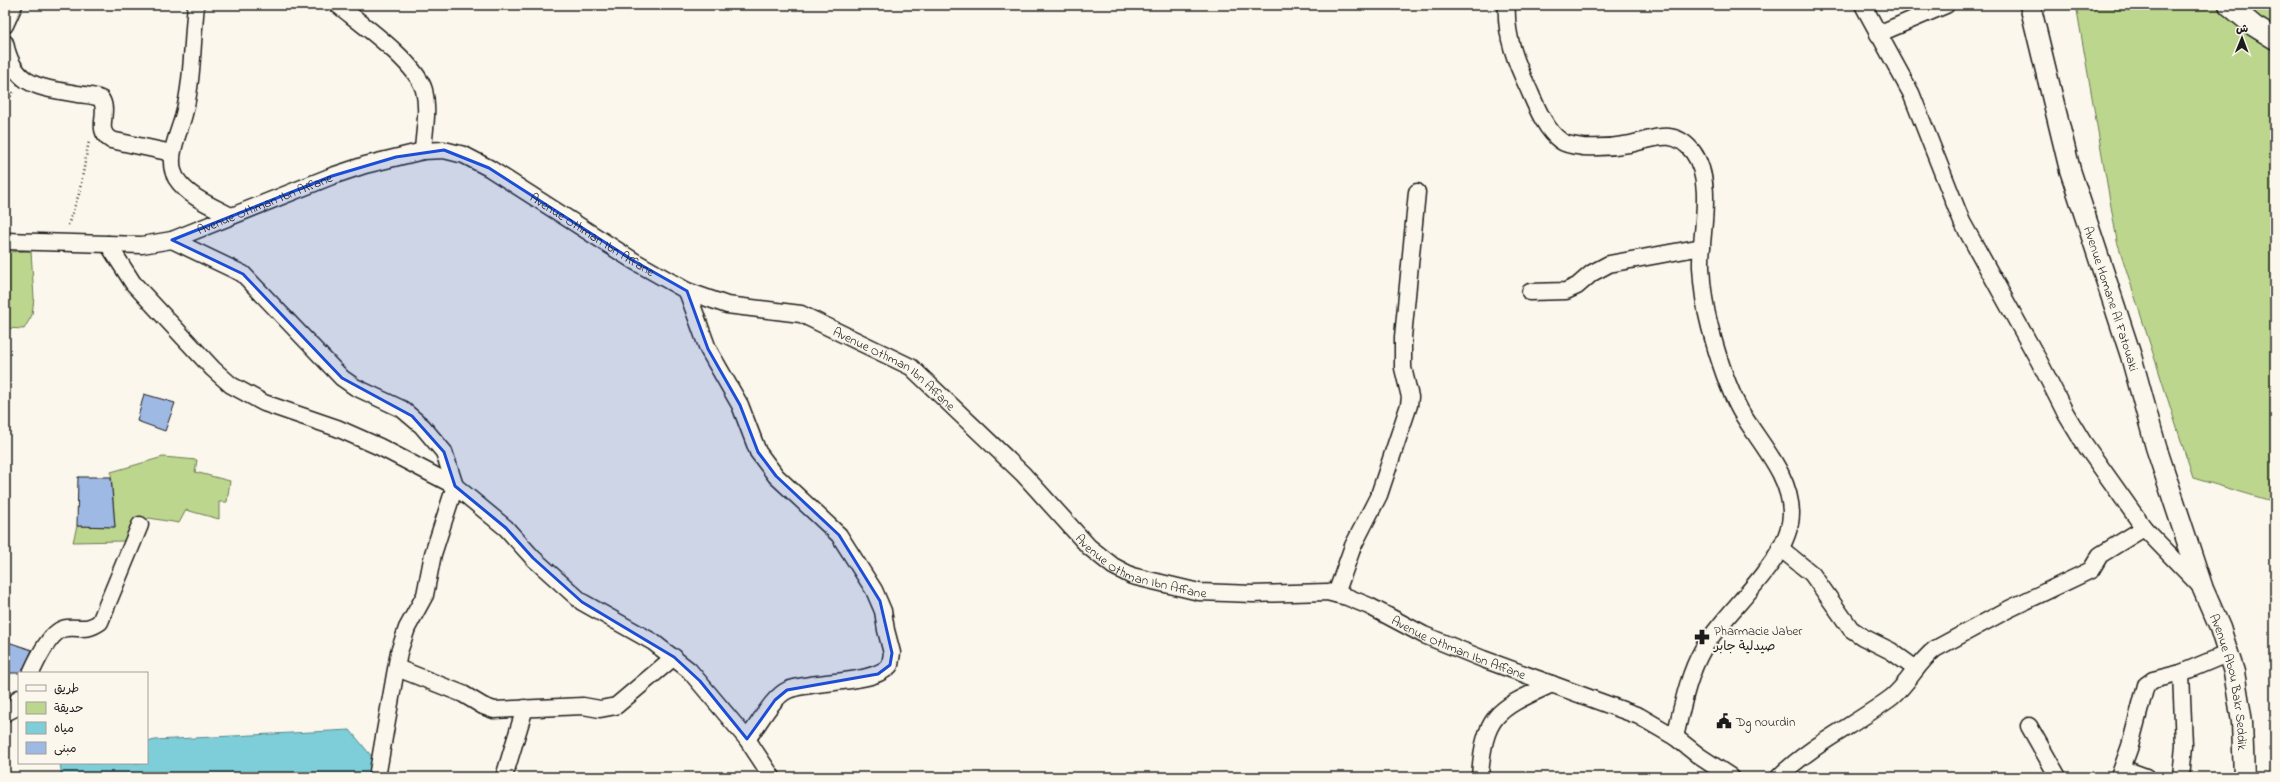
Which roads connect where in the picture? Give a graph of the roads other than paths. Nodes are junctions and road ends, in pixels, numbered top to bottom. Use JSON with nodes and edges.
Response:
{"nodes":[{"id":1,"x":14,"y":5,"type":"edge"},
{"id":2,"x":196,"y":5,"type":"edge"},
{"id":3,"x":338,"y":5,"type":"edge"},
{"id":4,"x":1507,"y":5,"type":"edge"},
{"id":5,"x":1863,"y":5,"type":"edge"},
{"id":6,"x":1946,"y":5,"type":"edge"},
{"id":7,"x":2030,"y":5,"type":"edge"},
{"id":8,"x":2229,"y":5,"type":"edge"},
{"id":9,"x":5,"y":25,"type":"edge"},
{"id":10,"x":1878,"y":34,"type":"junction"},
{"id":11,"x":2275,"y":39,"type":"edge"},
{"id":12,"x":5,"y":43,"type":"edge"},
{"id":13,"x":423,"y":151,"type":"junction"},
{"id":14,"x":172,"y":153,"type":"junction"},
{"id":15,"x":1417,"y":192,"type":"dead end"},
{"id":16,"x":231,"y":216,"type":"junction"},
{"id":17,"x":5,"y":240,"type":"edge"},
{"id":18,"x":172,"y":240,"type":"junction"},
{"id":19,"x":108,"y":244,"type":"junction"},
{"id":20,"x":1702,"y":247,"type":"junction"},
{"id":21,"x":687,"y":291,"type":"junction"},
{"id":22,"x":1530,"y":292,"type":"dead end"},
{"id":23,"x":455,"y":486,"type":"junction"},
{"id":24,"x":140,"y":525,"type":"dead end"},
{"id":25,"x":2144,"y":528,"type":"junction"},
{"id":26,"x":1780,"y":548,"type":"junction"},
{"id":27,"x":2203,"y":589,"type":"junction"},
{"id":28,"x":1336,"y":594,"type":"junction"},
{"id":29,"x":2229,"y":653,"type":"junction"},
{"id":30,"x":674,"y":657,"type":"junction"},
{"id":31,"x":397,"y":668,"type":"junction"},
{"id":32,"x":1916,"y":669,"type":"junction"},
{"id":33,"x":31,"y":672,"type":"edge"},
{"id":34,"x":2181,"y":673,"type":"junction"},
{"id":35,"x":1552,"y":684,"type":"junction"},
{"id":36,"x":18,"y":700,"type":"edge"},
{"id":37,"x":525,"y":708,"type":"junction"},
{"id":38,"x":5,"y":713,"type":"edge"},
{"id":39,"x":2029,"y":726,"type":"dead end"},
{"id":40,"x":1675,"y":738,"type":"junction"},
{"id":41,"x":747,"y":739,"type":"junction"},
{"id":42,"x":2122,"y":773,"type":"edge"},
{"id":43,"x":377,"y":777,"type":"edge"},
{"id":44,"x":504,"y":777,"type":"edge"},
{"id":45,"x":772,"y":777,"type":"edge"},
{"id":46,"x":1480,"y":777,"type":"edge"},
{"id":47,"x":1731,"y":777,"type":"edge"},
{"id":48,"x":1779,"y":777,"type":"edge"},
{"id":49,"x":2058,"y":777,"type":"edge"},
{"id":50,"x":2146,"y":777,"type":"edge"},
{"id":51,"x":2181,"y":777,"type":"edge"},
{"id":52,"x":2244,"y":777,"type":"edge"}],
"edges":[{"from":1,"to":9,"type":"street"},
{"from":2,"to":14,"type":"street"},
{"from":3,"to":13,"type":"street"},
{"from":4,"to":20,"type":"street"},
{"from":5,"to":10,"type":"street"},
{"from":6,"to":10,"type":"street"},
{"from":7,"to":27,"type":"street","name":"Avenue Homane Al Fatouaki"},
{"from":8,"to":11,"type":"street"},
{"from":10,"to":25,"type":"street"},
{"from":12,"to":14,"type":"street"},
{"from":13,"to":16,"type":"street","name":"Avenue Othman Ibn Affane"},
{"from":13,"to":21,"type":"street","name":"Avenue Othman Ibn Affane"},
{"from":14,"to":16,"type":"street"},
{"from":15,"to":28,"type":"street"},
{"from":16,"to":18,"type":"street","name":"Avenue Othman Ibn Affane"},
{"from":17,"to":19,"type":"street","name":"Avenue Othman Ibn Affane"},
{"from":18,"to":19,"type":"street","name":"Avenue Othman Ibn Affane"},
{"from":18,"to":23,"type":"street"},
{"from":19,"to":23,"type":"street"},
{"from":20,"to":22,"type":"street"},
{"from":20,"to":26,"type":"street"},
{"from":21,"to":28,"type":"street","name":"Avenue Othman Ibn Affane"},
{"from":21,"to":41,"type":"street"},
{"from":23,"to":30,"type":"street"},
{"from":23,"to":31,"type":"street"},
{"from":24,"to":33,"type":"street"},
{"from":25,"to":27,"type":"street"},
{"from":25,"to":32,"type":"street"},
{"from":26,"to":32,"type":"street"},
{"from":26,"to":40,"type":"street"},
{"from":27,"to":29,"type":"street","name":"Avenue Abou Bakr Seddik"},
{"from":28,"to":35,"type":"street","name":"Avenue Othman Ibn Affane"},
{"from":29,"to":34,"type":"street"},
{"from":29,"to":52,"type":"street","name":"Avenue Abou Bakr Seddik"},
{"from":30,"to":37,"type":"street"},
{"from":30,"to":41,"type":"street"},
{"from":31,"to":37,"type":"street"},
{"from":31,"to":43,"type":"street"},
{"from":32,"to":48,"type":"street"},
{"from":34,"to":42,"type":"street"},
{"from":34,"to":51,"type":"street"},
{"from":35,"to":40,"type":"street","name":"Avenue Othman Ibn Affane"},
{"from":35,"to":46,"type":"street"},
{"from":36,"to":38,"type":"street"},
{"from":37,"to":44,"type":"street"},
{"from":39,"to":49,"type":"street"},
{"from":40,"to":47,"type":"street","name":"Avenue Othman Ibn Affane"},
{"from":41,"to":45,"type":"street"},
{"from":42,"to":50,"type":"street"}]}
